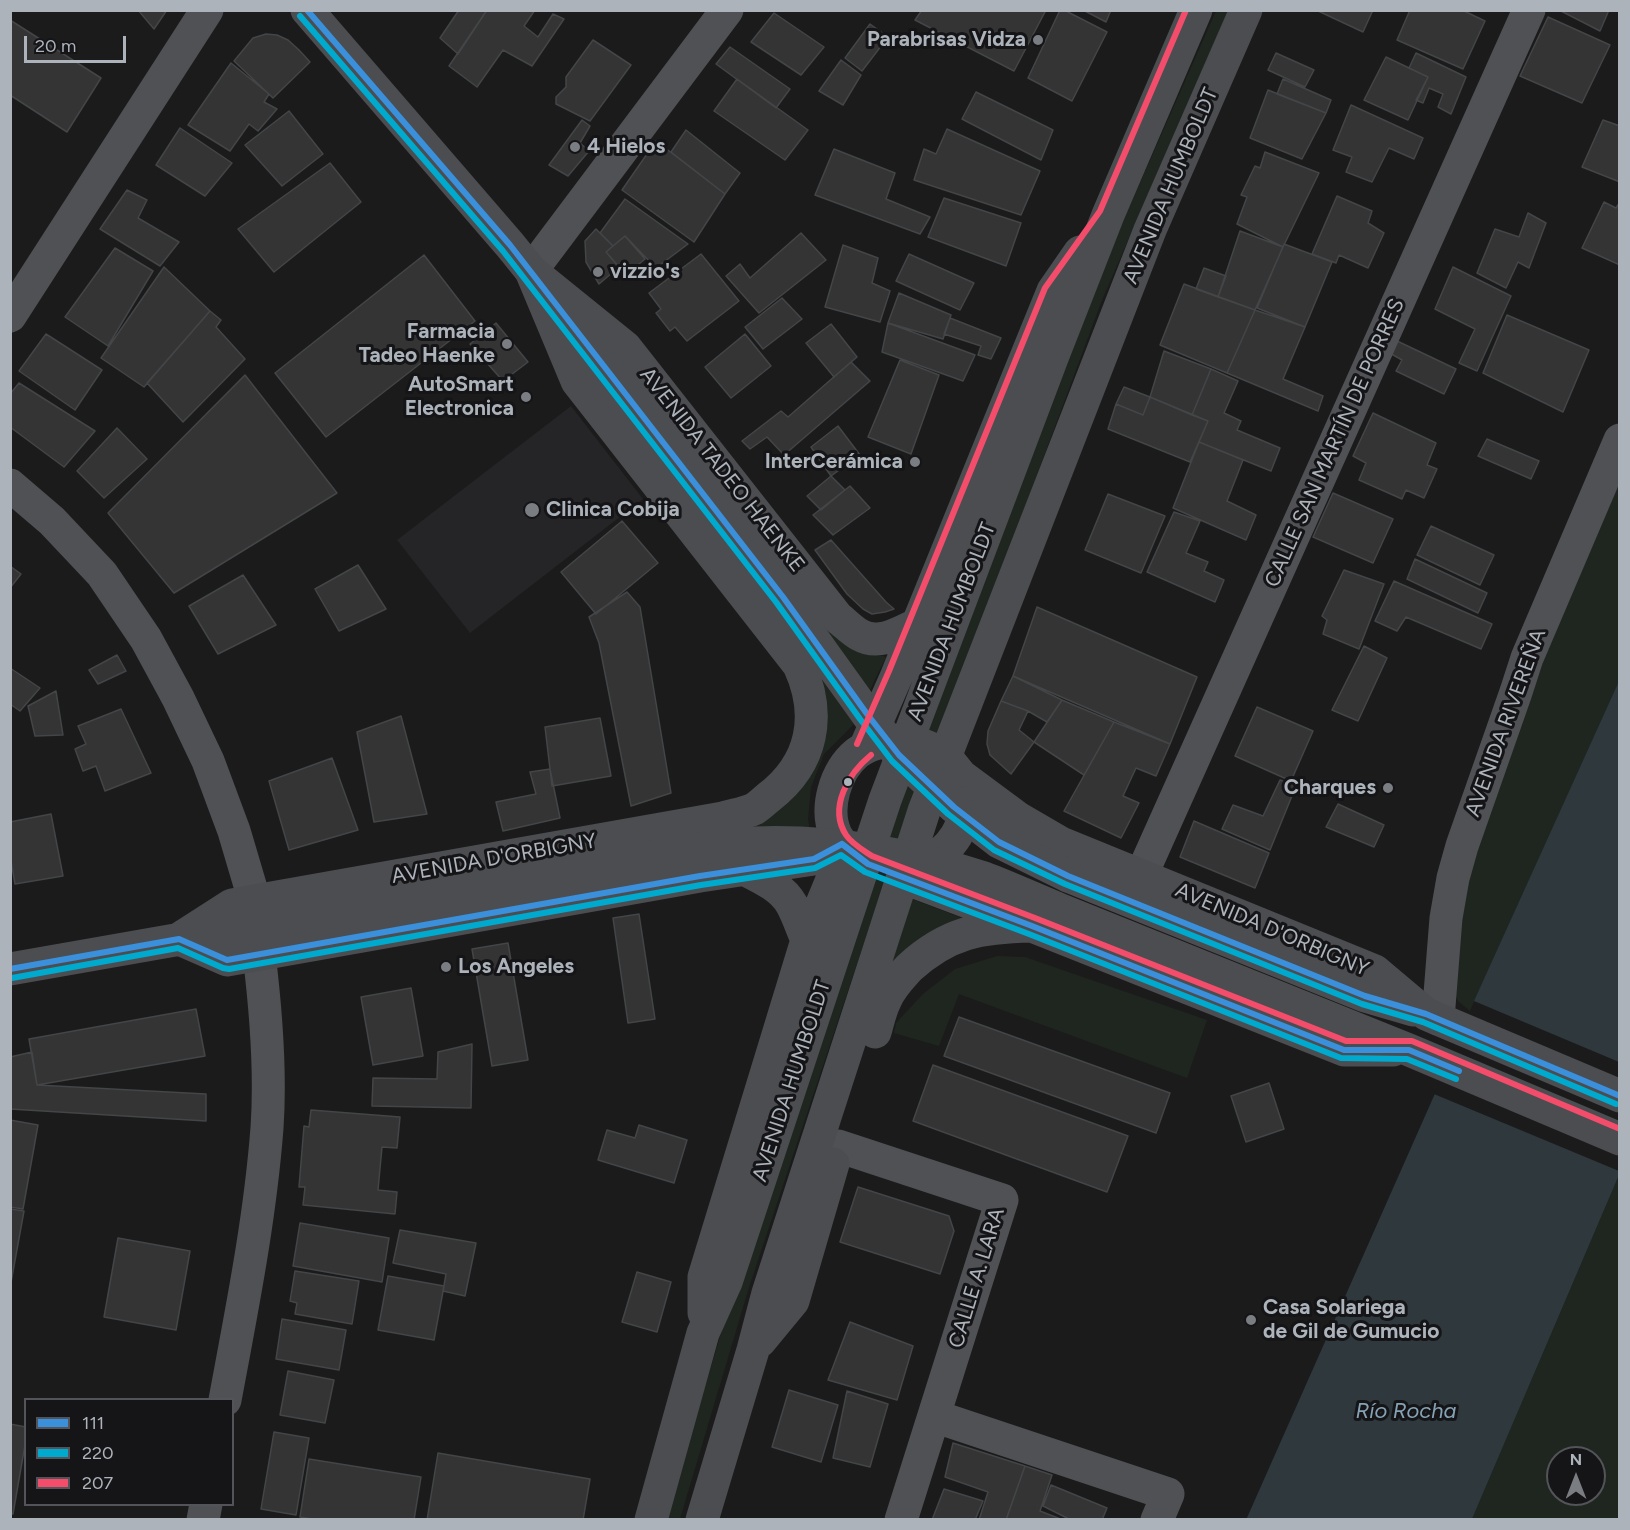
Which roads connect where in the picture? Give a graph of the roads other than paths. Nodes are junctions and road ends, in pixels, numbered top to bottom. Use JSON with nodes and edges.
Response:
{"nodes":[{"id":1,"x":207,"y":10,"type":"edge"},
{"id":2,"x":307,"y":10,"type":"edge"},
{"id":3,"x":727,"y":10,"type":"edge"},
{"id":4,"x":1196,"y":10,"type":"edge"},
{"id":5,"x":1246,"y":10,"type":"edge"},
{"id":6,"x":1529,"y":10,"type":"edge"},
{"id":7,"x":1108,"y":215,"type":"junction"},
{"id":8,"x":1150,"y":230,"type":"junction"},
{"id":9,"x":531,"y":271,"type":"junction"},
{"id":10,"x":10,"y":316,"type":"edge"},
{"id":11,"x":1620,"y":440,"type":"edge"},
{"id":12,"x":10,"y":485,"type":"edge"},
{"id":13,"x":918,"y":624,"type":"junction"},
{"id":14,"x":878,"y":744,"type":"junction"},
{"id":15,"x":800,"y":764,"type":"joint"},
{"id":16,"x":959,"y":773,"type":"junction"},
{"id":17,"x":855,"y":854,"type":"junction"},
{"id":18,"x":746,"y":870,"type":"junction"},
{"id":19,"x":918,"y":874,"type":"junction"},
{"id":20,"x":1142,"y":876,"type":"junction"},
{"id":21,"x":255,"y":902,"type":"junction"},
{"id":22,"x":1044,"y":917,"type":"junction"},
{"id":23,"x":179,"y":939,"type":"junction"},
{"id":24,"x":807,"y":940,"type":"junction"},
{"id":25,"x":259,"y":954,"type":"junction"},
{"id":26,"x":10,"y":969,"type":"edge"},
{"id":27,"x":1442,"y":1020,"type":"junction"},
{"id":28,"x":1620,"y":1096,"type":"edge"},
{"id":29,"x":1620,"y":1139,"type":"edge"},
{"id":30,"x":838,"y":1146,"type":"junction"},
{"id":31,"x":704,"y":1333,"type":"junction"},
{"id":32,"x":753,"y":1350,"type":"junction"},
{"id":33,"x":225,"y":1398,"type":"edge"},
{"id":34,"x":934,"y":1416,"type":"junction"},
{"id":35,"x":1162,"y":1507,"type":"edge"},
{"id":36,"x":651,"y":1520,"type":"edge"},
{"id":37,"x":702,"y":1520,"type":"edge"},
{"id":38,"x":901,"y":1520,"type":"edge"}],
"edges":[{"from":1,"to":10,"type":"street"},
{"from":2,"to":9,"type":"main road","name":"AVENIDA TADEO HAENKE"},
{"from":3,"to":9,"type":"street"},
{"from":4,"to":7,"type":"main road","name":"AVENIDA HUMBOLDT"},
{"from":5,"to":8,"type":"main road","name":"AVENIDA HUMBOLDT"},
{"from":6,"to":20,"type":"street","name":"CALLE SAN MARTÍN DE PORRES"},
{"from":7,"to":13,"type":"main road"},
{"from":7,"to":31,"type":"main road","name":"AVENIDA HUMBOLDT"},
{"from":8,"to":16,"type":"main road"},
{"from":8,"to":32,"type":"main road","name":"AVENIDA HUMBOLDT"},
{"from":9,"to":13,"type":"main road","name":"AVENIDA TADEO HAENKE"},
{"from":9,"to":15,"type":"main road","name":"AVENIDA TADEO HAENKE"},
{"from":9,"to":27,"type":"main road","bridge":true},
{"from":11,"to":27,"type":"street","name":"AVENIDA RIVEREÑA"},
{"from":12,"to":21,"type":"street"},
{"from":13,"to":14,"type":"main road"},
{"from":14,"to":16,"type":"main road","bridge":true},
{"from":14,"to":17,"type":"main road"},
{"from":15,"to":21,"type":"main road","name":"AVENIDA D'ORBIGNY"},
{"from":16,"to":19,"type":"main road"},
{"from":16,"to":20,"type":"main road","name":"AVENIDA D'ORBIGNY"},
{"from":17,"to":18,"type":"main road"},
{"from":17,"to":19,"type":"main road"},
{"from":17,"to":24,"type":"main road"},
{"from":18,"to":24,"type":"main road"},
{"from":18,"to":25,"type":"main road"},
{"from":19,"to":22,"type":"main road"},
{"from":20,"to":27,"type":"main road","name":"AVENIDA D'ORBIGNY"},
{"from":21,"to":23,"type":"main road","name":"AVENIDA D'ORBIGNY"},
{"from":22,"to":23,"type":"main road","bridge":true},
{"from":22,"to":29,"type":"main road"},
{"from":22,"to":30,"type":"main road"},
{"from":23,"to":25,"type":"main road"},
{"from":23,"to":26,"type":"main road","name":"AVENIDA D'ORBIGNY"},
{"from":24,"to":31,"type":"main road"},
{"from":25,"to":33,"type":"street"},
{"from":27,"to":28,"type":"main road","name":"AVENIDA D'ORBIGNY"},
{"from":30,"to":32,"type":"main road"},
{"from":30,"to":34,"type":"street","name":"CALLE A. LARA"},
{"from":31,"to":36,"type":"main road","name":"AVENIDA HUMBOLDT"},
{"from":32,"to":37,"type":"main road","name":"AVENIDA HUMBOLDT"},
{"from":34,"to":35,"type":"street"},
{"from":34,"to":38,"type":"street","name":"CALLE A. LARA"}]}
